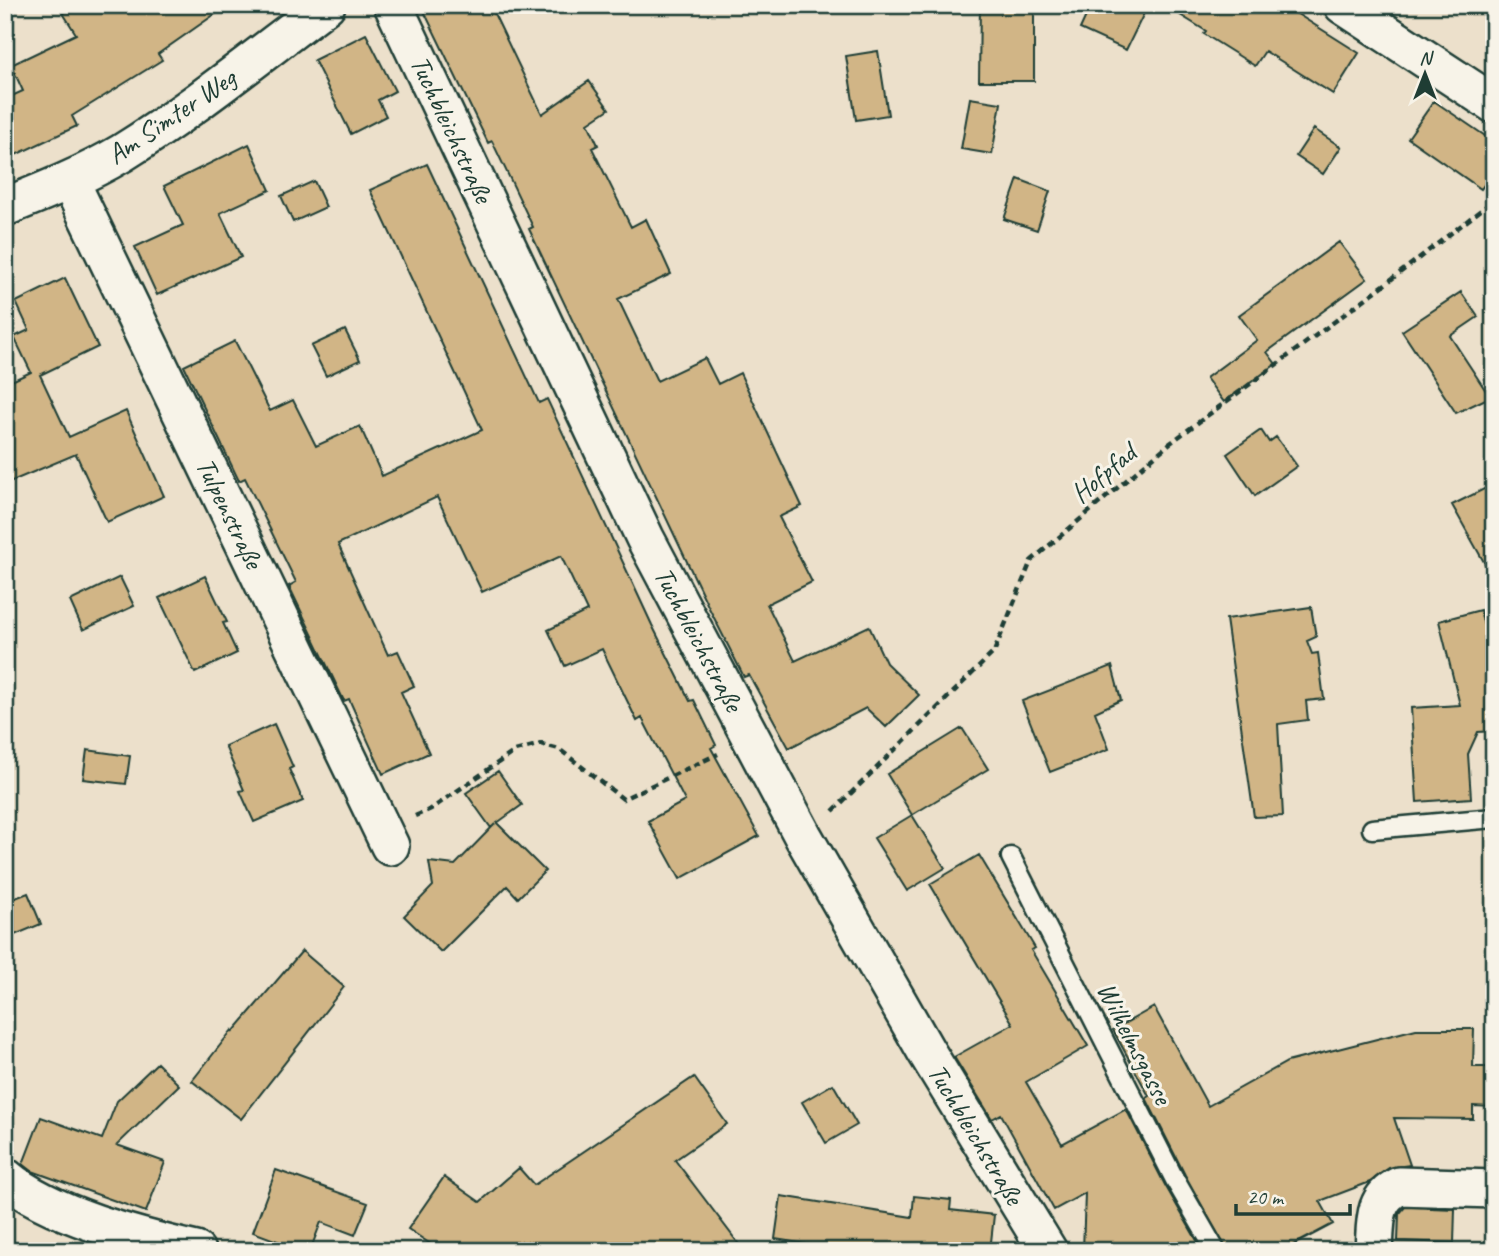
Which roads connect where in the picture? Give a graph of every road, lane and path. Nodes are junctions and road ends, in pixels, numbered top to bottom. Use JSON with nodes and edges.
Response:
{"nodes":[{"id":1,"x":327,"y":5,"type":"edge"},
{"id":2,"x":393,"y":5,"type":"edge"},
{"id":3,"x":1343,"y":5,"type":"edge"},
{"id":4,"x":1494,"y":104,"type":"edge"},
{"id":5,"x":71,"y":181,"type":"junction"},
{"id":6,"x":1494,"y":200,"type":"edge"},
{"id":7,"x":5,"y":207,"type":"edge"},
{"id":8,"x":751,"y":738,"type":"junction"},
{"id":9,"x":1494,"y":818,"type":"edge"},
{"id":10,"x":1373,"y":830,"type":"dead end"},
{"id":11,"x":803,"y":836,"type":"junction"},
{"id":12,"x":387,"y":839,"type":"joint"},
{"id":13,"x":1011,"y":857,"type":"dead end"},
{"id":14,"x":5,"y":1177,"type":"edge"},
{"id":15,"x":1494,"y":1189,"type":"edge"},
{"id":16,"x":196,"y":1251,"type":"edge"},
{"id":17,"x":1048,"y":1251,"type":"edge"},
{"id":18,"x":1216,"y":1251,"type":"edge"},
{"id":19,"x":1374,"y":1251,"type":"edge"}],
"edges":[{"from":1,"to":5,"type":"street","name":"Am Simter Weg"},
{"from":2,"to":8,"type":"street","name":"Tuchbleichstraße"},
{"from":3,"to":4,"type":"street"},
{"from":5,"to":7,"type":"street","name":"Am Simter Weg"},
{"from":5,"to":12,"type":"street","name":"Tulpenstraße"},
{"from":6,"to":11,"type":"path","name":"Hofpfad"},
{"from":8,"to":11,"type":"street","name":"Tuchbleichstraße"},
{"from":8,"to":12,"type":"path"},
{"from":9,"to":10,"type":"lane"},
{"from":11,"to":17,"type":"street","name":"Tuchbleichstraße"},
{"from":13,"to":18,"type":"lane","name":"Wilhelmsgasse"},
{"from":14,"to":16,"type":"street"},
{"from":15,"to":19,"type":"street"}]}
